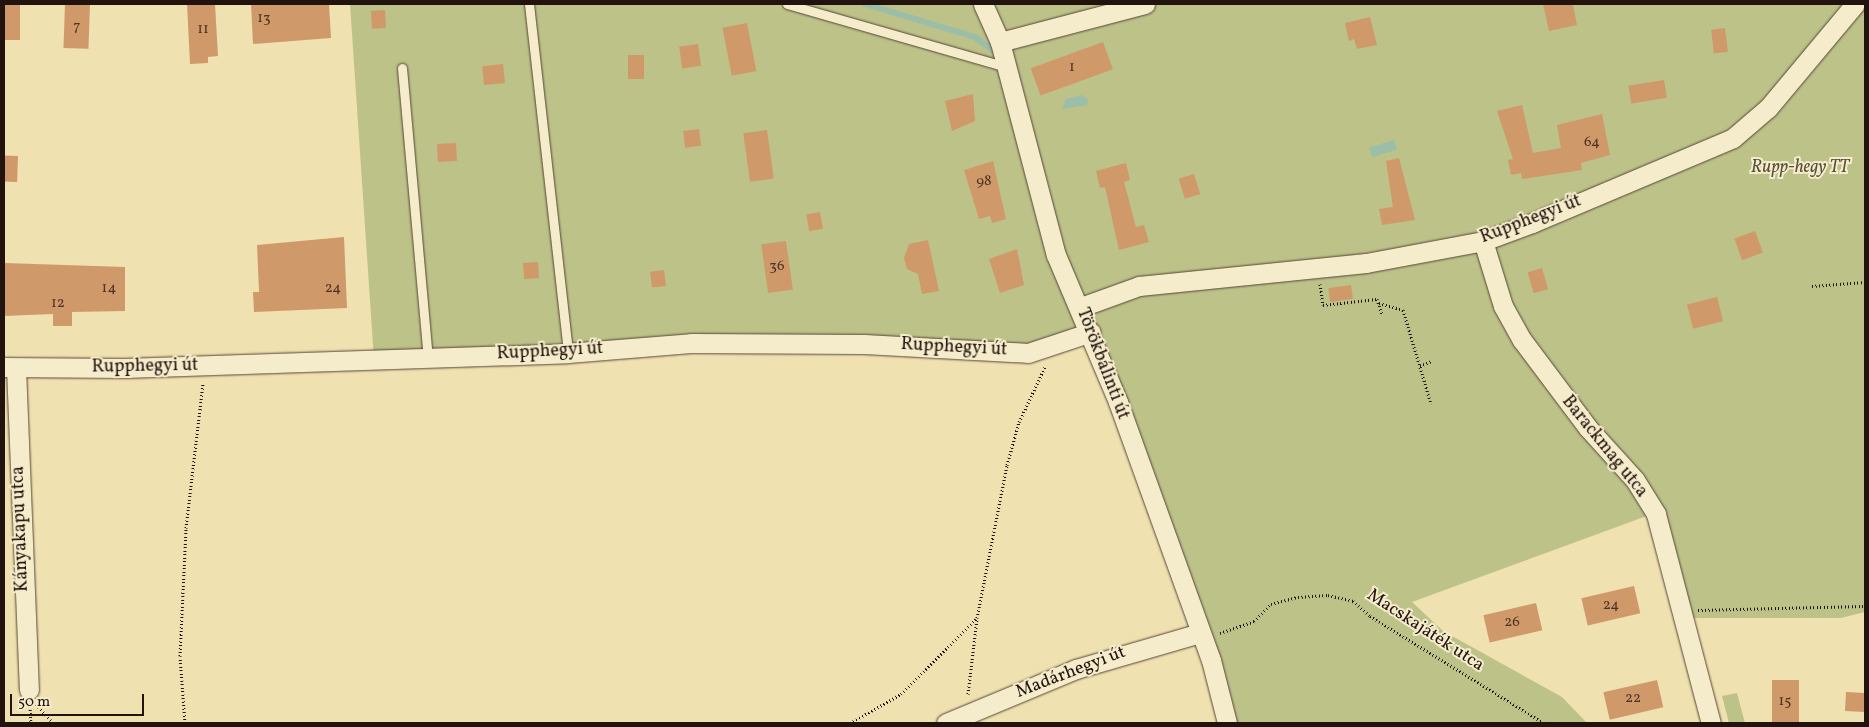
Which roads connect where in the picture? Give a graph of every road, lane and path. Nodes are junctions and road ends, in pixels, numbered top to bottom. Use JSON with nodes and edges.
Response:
{"nodes":[{"id":1,"x":529,"y":4,"type":"edge"},
{"id":2,"x":787,"y":4,"type":"edge"},
{"id":3,"x":983,"y":4,"type":"edge"},
{"id":4,"x":1145,"y":4,"type":"edge"},
{"id":5,"x":1855,"y":4,"type":"edge"},
{"id":6,"x":1000,"y":42,"type":"junction"},
{"id":7,"x":1006,"y":67,"type":"junction"},
{"id":8,"x":402,"y":68,"type":"dead end"},
{"id":9,"x":1482,"y":241,"type":"junction"},
{"id":10,"x":1318,"y":268,"type":"junction"},
{"id":11,"x":1865,"y":282,"type":"edge"},
{"id":12,"x":1812,"y":286,"type":"dead end"},
{"id":13,"x":1379,"y":303,"type":"junction"},
{"id":14,"x":1081,"y":307,"type":"junction"},
{"id":15,"x":1382,"y":314,"type":"dead end"},
{"id":16,"x":1092,"y":332,"type":"junction"},
{"id":17,"x":1059,"y":345,"type":"junction"},
{"id":18,"x":568,"y":353,"type":"junction"},
{"id":19,"x":428,"y":358,"type":"junction"},
{"id":20,"x":1432,"y":361,"type":"dead end"},
{"id":21,"x":203,"y":365,"type":"junction"},
{"id":22,"x":1420,"y":366,"type":"junction"},
{"id":23,"x":10,"y":367,"type":"edge"},
{"id":24,"x":1431,"y":404,"type":"dead end"},
{"id":25,"x":1865,"y":606,"type":"edge"},
{"id":26,"x":1682,"y":611,"type":"junction"},
{"id":27,"x":977,"y":618,"type":"junction"},
{"id":28,"x":1200,"y":633,"type":"junction"},
{"id":29,"x":29,"y":690,"type":"joint"},
{"id":30,"x":974,"y":717,"type":"edge"},
{"id":31,"x":53,"y":723,"type":"edge"},
{"id":32,"x":185,"y":723,"type":"edge"},
{"id":33,"x":850,"y":723,"type":"edge"},
{"id":34,"x":946,"y":723,"type":"edge"},
{"id":35,"x":1227,"y":723,"type":"edge"},
{"id":36,"x":1544,"y":723,"type":"edge"},
{"id":37,"x":1711,"y":723,"type":"edge"}],
"edges":[{"from":1,"to":18,"type":"lane"},
{"from":2,"to":7,"type":"lane"},
{"from":3,"to":6,"type":"street","name":"Törökbálinti út"},
{"from":4,"to":6,"type":"street"},
{"from":5,"to":9,"type":"street","name":"Rupphegyi út"},
{"from":6,"to":7,"type":"street","name":"Törökbálinti út"},
{"from":7,"to":14,"type":"street","name":"Törökbálinti út"},
{"from":8,"to":19,"type":"lane"},
{"from":9,"to":10,"type":"street","name":"Rupphegyi út"},
{"from":9,"to":26,"type":"street","name":"Barackmag utca"},
{"from":10,"to":13,"type":"path"},
{"from":10,"to":14,"type":"street","name":"Rupphegyi út"},
{"from":11,"to":12,"type":"path"},
{"from":13,"to":15,"type":"path"},
{"from":13,"to":22,"type":"path"},
{"from":14,"to":16,"type":"street","name":"Törökbálinti út"},
{"from":16,"to":17,"type":"street","name":"Rupphegyi út"},
{"from":16,"to":28,"type":"street","name":"Törökbálinti út"},
{"from":17,"to":18,"type":"street","name":"Rupphegyi út"},
{"from":17,"to":27,"type":"path"},
{"from":18,"to":19,"type":"street","name":"Rupphegyi út"},
{"from":19,"to":21,"type":"street","name":"Rupphegyi út"},
{"from":20,"to":22,"type":"path"},
{"from":21,"to":23,"type":"street","name":"Rupphegyi út"},
{"from":21,"to":32,"type":"path"},
{"from":22,"to":24,"type":"path"},
{"from":23,"to":29,"type":"street","name":"Kányakapu utca"},
{"from":25,"to":26,"type":"path"},
{"from":26,"to":37,"type":"street","name":"Barackmag utca"},
{"from":27,"to":30,"type":"path"},
{"from":27,"to":33,"type":"path"},
{"from":28,"to":30,"type":"street","name":"Madárhegyi út"},
{"from":28,"to":35,"type":"street","name":"Törökbálinti út"},
{"from":28,"to":36,"type":"path","name":"Macskajáték utca"},
{"from":29,"to":31,"type":"path"},
{"from":30,"to":34,"type":"street","name":"Madárhegyi út"}]}
